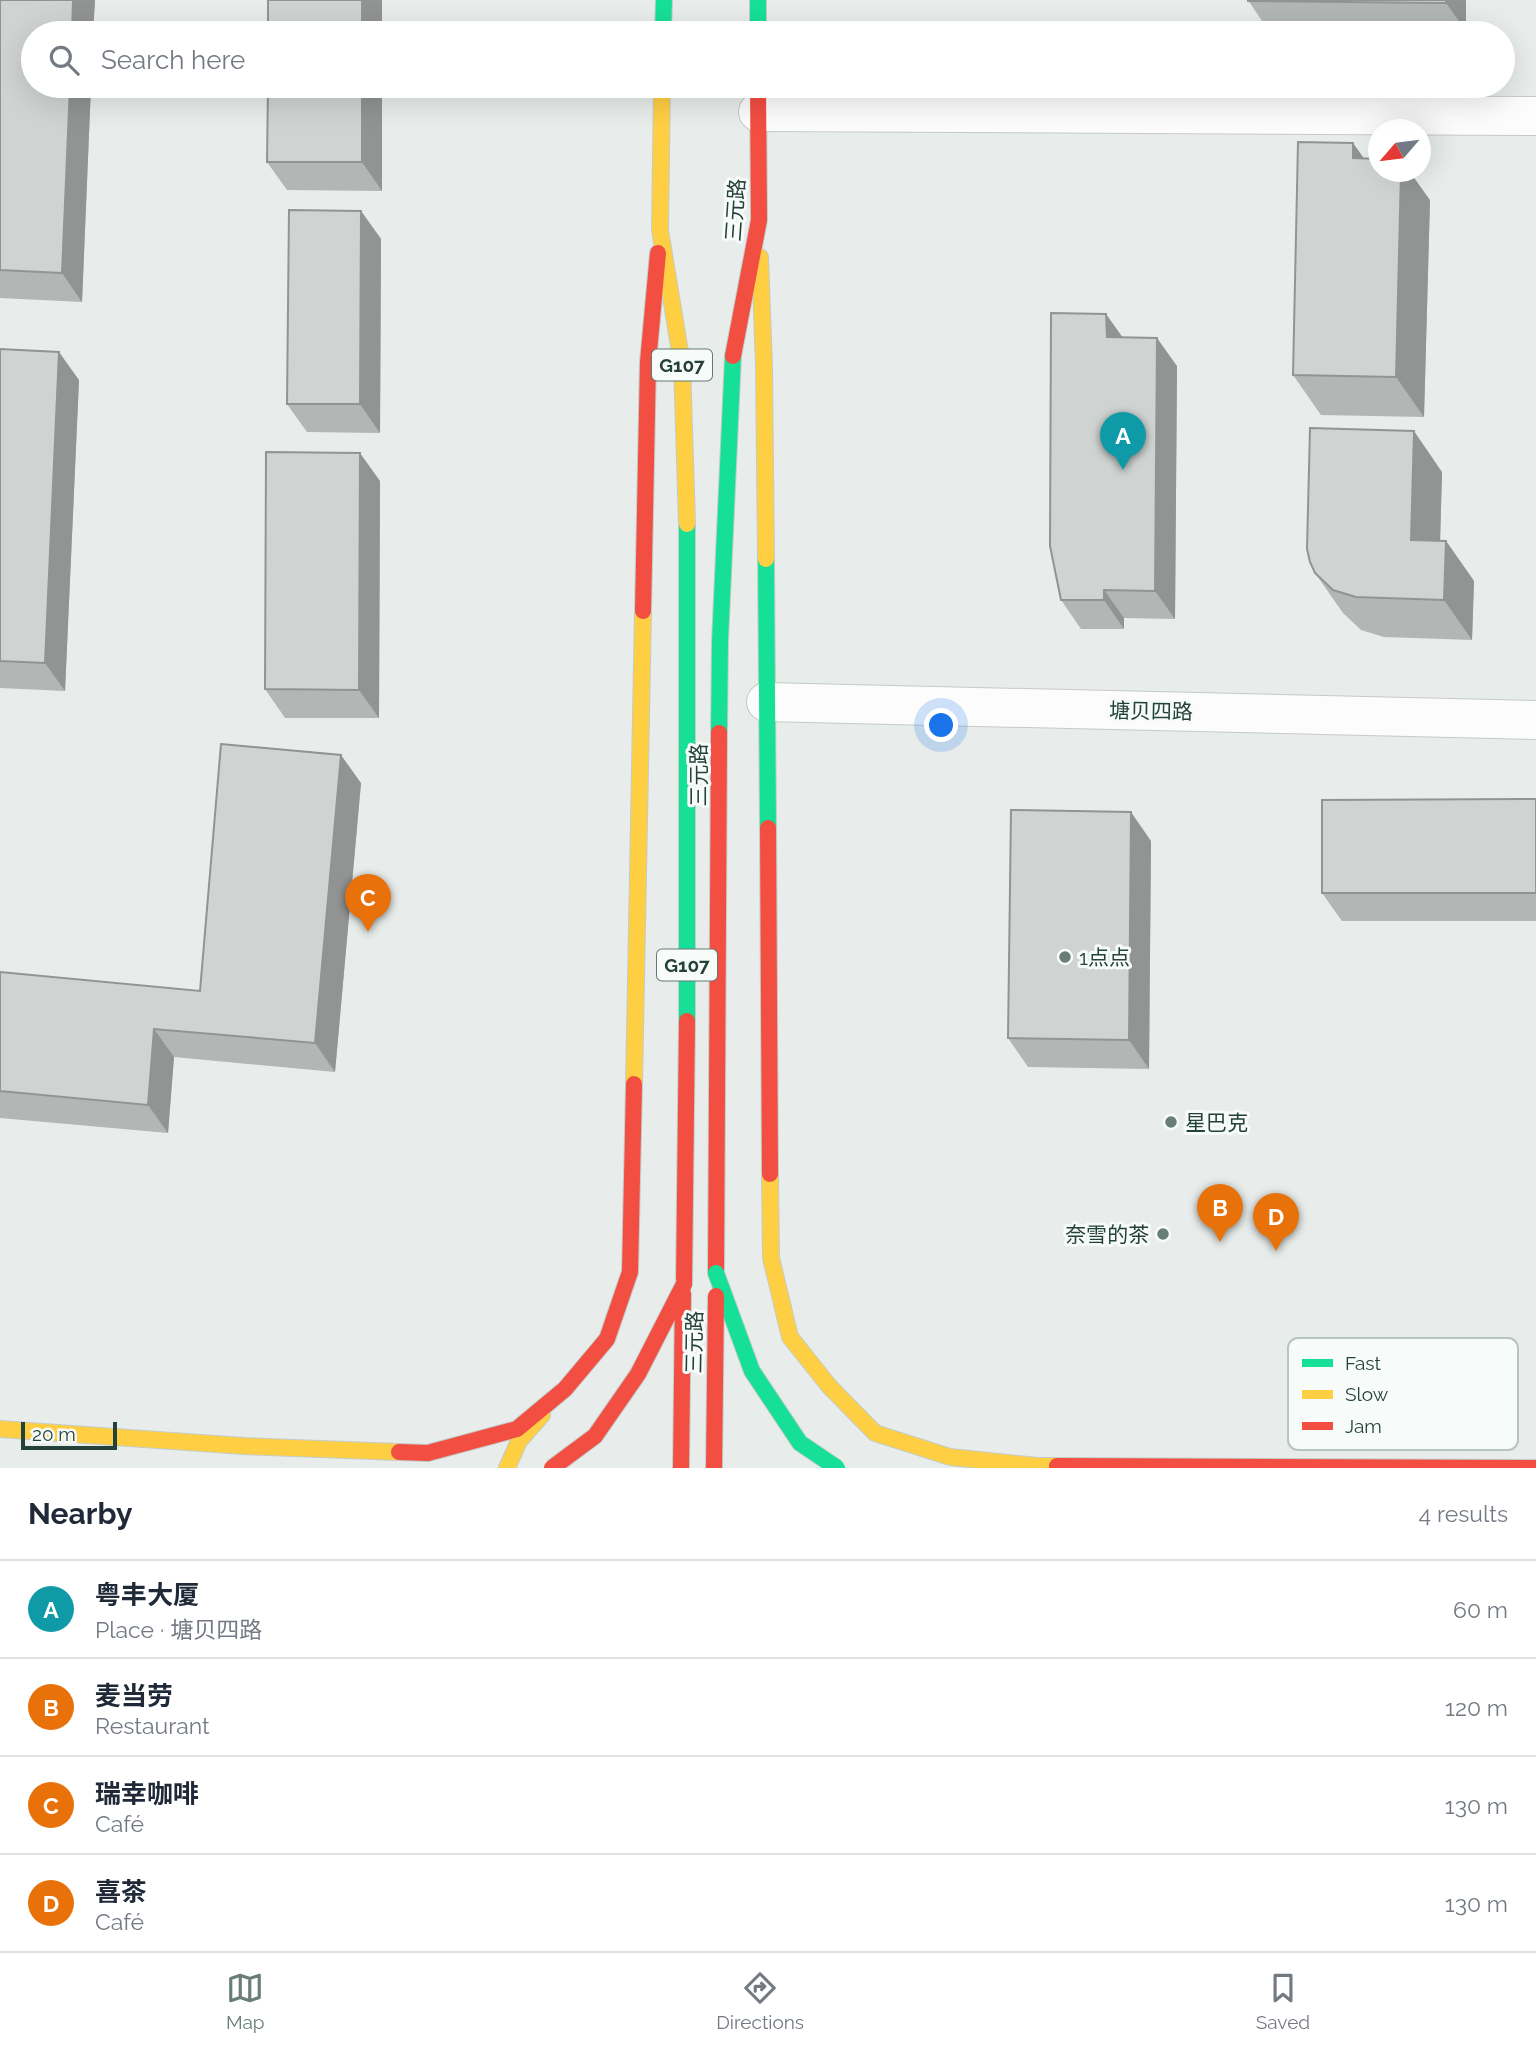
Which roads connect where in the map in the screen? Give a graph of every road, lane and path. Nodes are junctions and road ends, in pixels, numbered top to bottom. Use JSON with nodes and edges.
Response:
{"nodes":[{"id":1,"x":664,"y":0,"type":"edge"},
{"id":2,"x":758,"y":0,"type":"edge"},
{"id":3,"x":663,"y":21,"type":"edge"},
{"id":4,"x":758,"y":21,"type":"edge"},
{"id":5,"x":662,"y":98,"type":"edge"},
{"id":6,"x":758,"y":99,"type":"edge"},
{"id":7,"x":1536,"y":116,"type":"edge"},
{"id":8,"x":759,"y":220,"type":"junction"},
{"id":9,"x":660,"y":230,"type":"junction"},
{"id":10,"x":766,"y":702,"type":"junction"},
{"id":11,"x":1536,"y":720,"type":"edge"},
{"id":12,"x":716,"y":1273,"type":"junction"},
{"id":13,"x":684,"y":1284,"type":"junction"},
{"id":14,"x":766,"y":1353,"type":"dead end"},
{"id":15,"x":626,"y":1354,"type":"dead end"},
{"id":16,"x":606,"y":1366,"type":"dead end"},
{"id":17,"x":798,"y":1369,"type":"dead end"},
{"id":18,"x":829,"y":1386,"type":"junction"},
{"id":19,"x":565,"y":1389,"type":"junction"},
{"id":20,"x":0,"y":1429,"type":"edge"},
{"id":21,"x":881,"y":1447,"type":"dead end"},
{"id":22,"x":507,"y":1468,"type":"edge"},
{"id":23,"x":552,"y":1468,"type":"edge"},
{"id":24,"x":681,"y":1468,"type":"edge"},
{"id":25,"x":714,"y":1468,"type":"edge"},
{"id":26,"x":837,"y":1468,"type":"edge"},
{"id":27,"x":1536,"y":1468,"type":"edge"}],
"edges":[{"from":1,"to":3,"type":"main road"},
{"from":2,"to":4,"type":"main road"},
{"from":5,"to":9,"type":"main road","name":"三元路","number":"G107"},
{"from":6,"to":7,"type":"street"},
{"from":6,"to":8,"type":"main road","name":"三元路","number":"G107"},
{"from":8,"to":10,"type":"main road"},
{"from":8,"to":12,"type":"main road","name":"三元路","number":"G107"},
{"from":9,"to":13,"type":"main road","name":"三元路","number":"G107"},
{"from":9,"to":19,"type":"main road"},
{"from":10,"to":11,"type":"street","name":"塘贝四路"},
{"from":10,"to":18,"type":"main road"},
{"from":12,"to":25,"type":"main road","name":"三元路","number":"G107","bridge":true},
{"from":12,"to":26,"type":"main road","bridge":true},
{"from":13,"to":23,"type":"main road","bridge":true},
{"from":13,"to":24,"type":"main road","name":"三元路","number":"G107","bridge":true},
{"from":14,"to":15,"type":"main road"},
{"from":16,"to":19,"type":"main road"},
{"from":17,"to":18,"type":"main road"},
{"from":18,"to":21,"type":"main road"},
{"from":18,"to":27,"type":"main road"},
{"from":19,"to":20,"type":"main road"},
{"from":19,"to":22,"type":"main road"}]}
